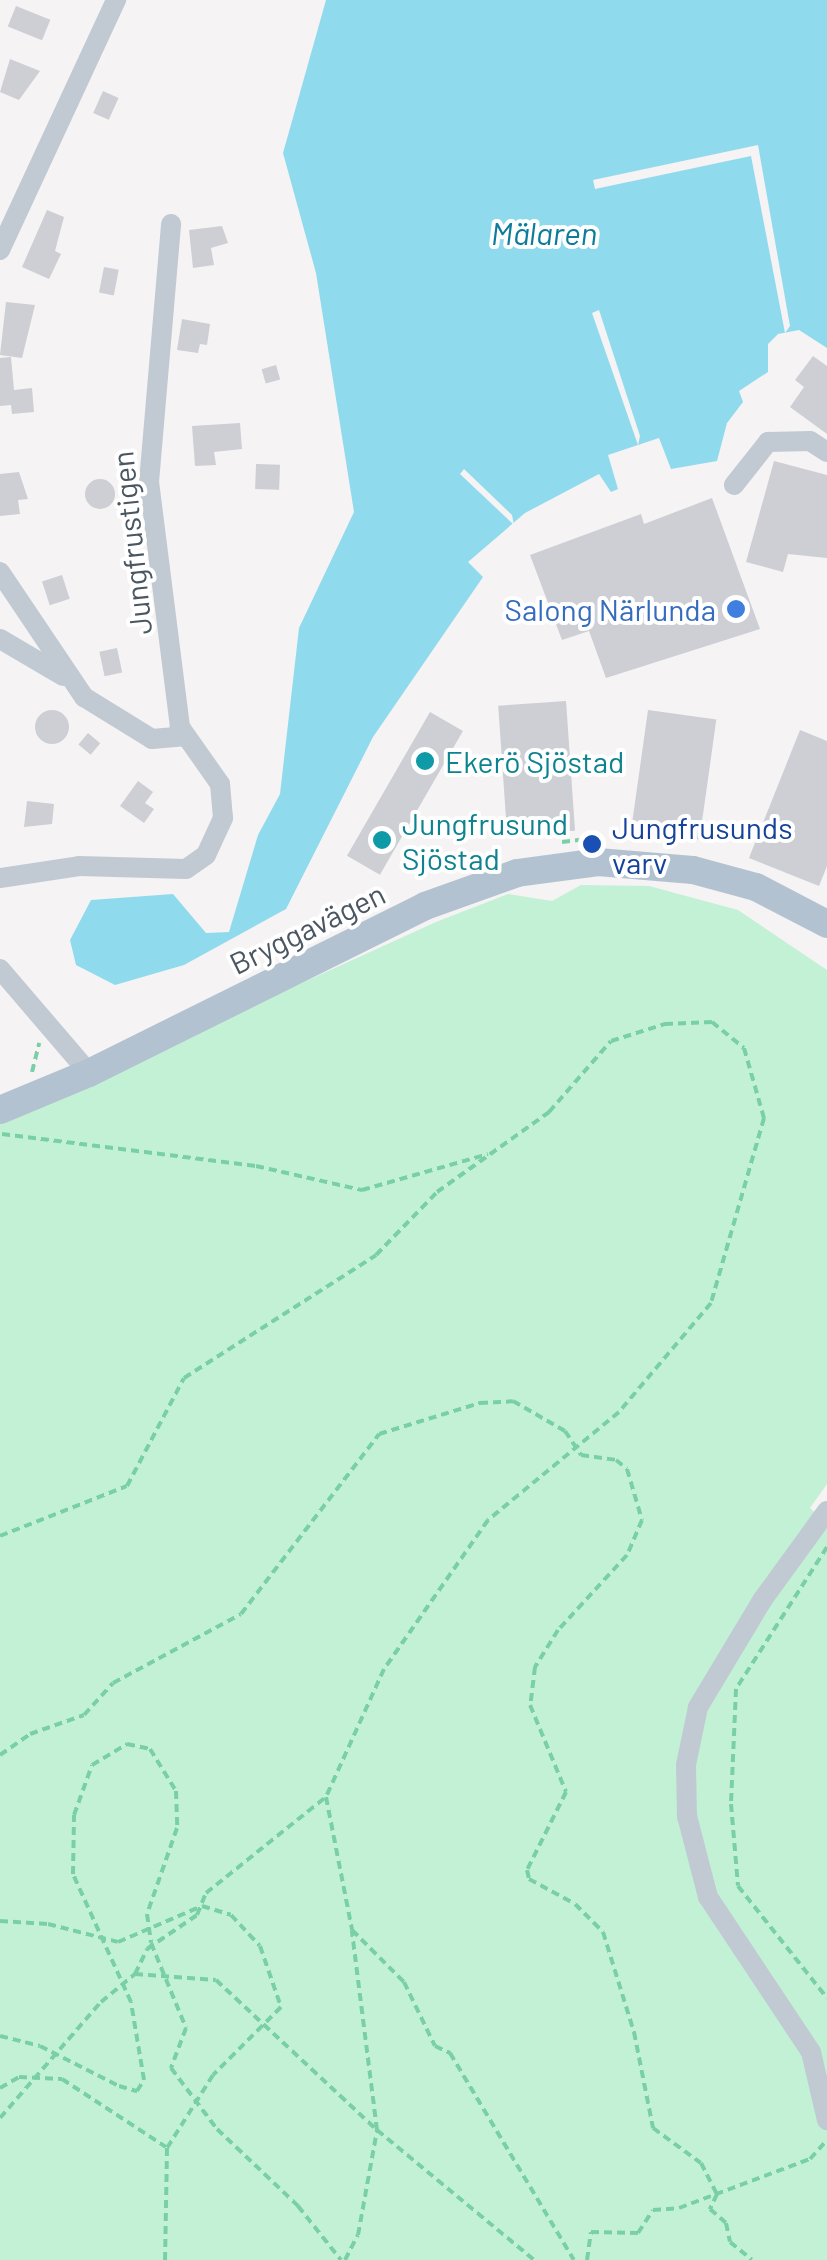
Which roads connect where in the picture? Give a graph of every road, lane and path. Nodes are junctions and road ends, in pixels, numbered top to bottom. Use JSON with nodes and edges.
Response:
{"nodes":[{"id":1,"x":116,"y":0,"type":"edge"},
{"id":2,"x":171,"y":224,"type":"dead end"},
{"id":3,"x":0,"y":250,"type":"edge"},
{"id":4,"x":827,"y":452,"type":"edge"},
{"id":5,"x":734,"y":484,"type":"dead end"},
{"id":6,"x":0,"y":572,"type":"edge"},
{"id":7,"x":0,"y":639,"type":"edge"},
{"id":8,"x":65,"y":677,"type":"junction"},
{"id":9,"x":184,"y":736,"type":"junction"},
{"id":10,"x":0,"y":878,"type":"edge"},
{"id":11,"x":827,"y":924,"type":"edge"},
{"id":12,"x":0,"y":969,"type":"edge"},
{"id":13,"x":89,"y":1073,"type":"junction"},
{"id":14,"x":0,"y":1110,"type":"edge"},
{"id":15,"x":0,"y":1133,"type":"edge"},
{"id":16,"x":492,"y":1153,"type":"junction"},
{"id":17,"x":576,"y":1448,"type":"junction"},
{"id":18,"x":827,"y":1511,"type":"edge"},
{"id":19,"x":0,"y":1536,"type":"edge"},
{"id":20,"x":827,"y":1547,"type":"edge"},
{"id":21,"x":0,"y":1754,"type":"edge"},
{"id":22,"x":326,"y":1797,"type":"junction"},
{"id":23,"x":202,"y":1906,"type":"junction"},
{"id":24,"x":0,"y":1921,"type":"edge"},
{"id":25,"x":149,"y":1929,"type":"junction"},
{"id":26,"x":352,"y":1930,"type":"junction"},
{"id":27,"x":97,"y":1937,"type":"junction"},
{"id":28,"x":152,"y":1946,"type":"junction"},
{"id":29,"x":135,"y":1974,"type":"junction"},
{"id":30,"x":164,"y":1976,"type":"junction"},
{"id":31,"x":122,"y":1984,"type":"junction"},
{"id":32,"x":827,"y":1998,"type":"edge"},
{"id":33,"x":264,"y":2024,"type":"junction"},
{"id":34,"x":0,"y":2036,"type":"edge"},
{"id":35,"x":57,"y":2054,"type":"junction"},
{"id":36,"x":41,"y":2074,"type":"junction"},
{"id":37,"x":0,"y":2088,"type":"edge"},
{"id":38,"x":193,"y":2101,"type":"junction"},
{"id":39,"x":0,"y":2118,"type":"edge"},
{"id":40,"x":827,"y":2120,"type":"edge"},
{"id":41,"x":377,"y":2130,"type":"junction"},
{"id":42,"x":827,"y":2140,"type":"edge"},
{"id":43,"x":166,"y":2148,"type":"junction"},
{"id":44,"x":717,"y":2194,"type":"junction"},
{"id":45,"x":165,"y":2260,"type":"edge"},
{"id":46,"x":343,"y":2260,"type":"edge"},
{"id":47,"x":534,"y":2260,"type":"edge"},
{"id":48,"x":574,"y":2260,"type":"edge"},
{"id":49,"x":586,"y":2260,"type":"edge"},
{"id":50,"x":752,"y":2260,"type":"edge"}],
"edges":[{"from":1,"to":3,"type":"street"},
{"from":2,"to":9,"type":"street","name":"Jungfrustigen"},
{"from":4,"to":5,"type":"street"},
{"from":6,"to":8,"type":"street"},
{"from":7,"to":8,"type":"street"},
{"from":8,"to":9,"type":"street"},
{"from":9,"to":10,"type":"street"},
{"from":11,"to":13,"type":"main road","name":"Bryggavägen"},
{"from":12,"to":13,"type":"street"},
{"from":13,"to":14,"type":"main road","name":"Bryggavägen"},
{"from":15,"to":16,"type":"path"},
{"from":16,"to":17,"type":"path"},
{"from":16,"to":19,"type":"path"},
{"from":17,"to":21,"type":"path"},
{"from":17,"to":22,"type":"path"},
{"from":17,"to":44,"type":"path"},
{"from":18,"to":40,"type":"street"},
{"from":20,"to":32,"type":"path"},
{"from":22,"to":23,"type":"path"},
{"from":22,"to":26,"type":"path"},
{"from":23,"to":25,"type":"path"},
{"from":23,"to":28,"type":"path"},
{"from":23,"to":33,"type":"path"},
{"from":24,"to":27,"type":"path"},
{"from":25,"to":27,"type":"path"},
{"from":25,"to":27,"type":"path"},
{"from":25,"to":28,"type":"path"},
{"from":26,"to":41,"type":"path"},
{"from":26,"to":48,"type":"path"},
{"from":27,"to":31,"type":"path"},
{"from":28,"to":29,"type":"path"},
{"from":28,"to":30,"type":"path"},
{"from":29,"to":30,"type":"path"},
{"from":29,"to":31,"type":"path"},
{"from":30,"to":33,"type":"path"},
{"from":30,"to":38,"type":"path"},
{"from":31,"to":35,"type":"path"},
{"from":31,"to":35,"type":"path"},
{"from":33,"to":38,"type":"path"},
{"from":33,"to":41,"type":"path"},
{"from":34,"to":35,"type":"path"},
{"from":35,"to":36,"type":"path"},
{"from":36,"to":37,"type":"path"},
{"from":36,"to":39,"type":"path"},
{"from":36,"to":43,"type":"path"},
{"from":38,"to":43,"type":"path"},
{"from":38,"to":46,"type":"path"},
{"from":41,"to":46,"type":"path"},
{"from":41,"to":47,"type":"path"},
{"from":42,"to":44,"type":"path"},
{"from":43,"to":45,"type":"path"},
{"from":44,"to":49,"type":"path"},
{"from":44,"to":50,"type":"path"}]}
